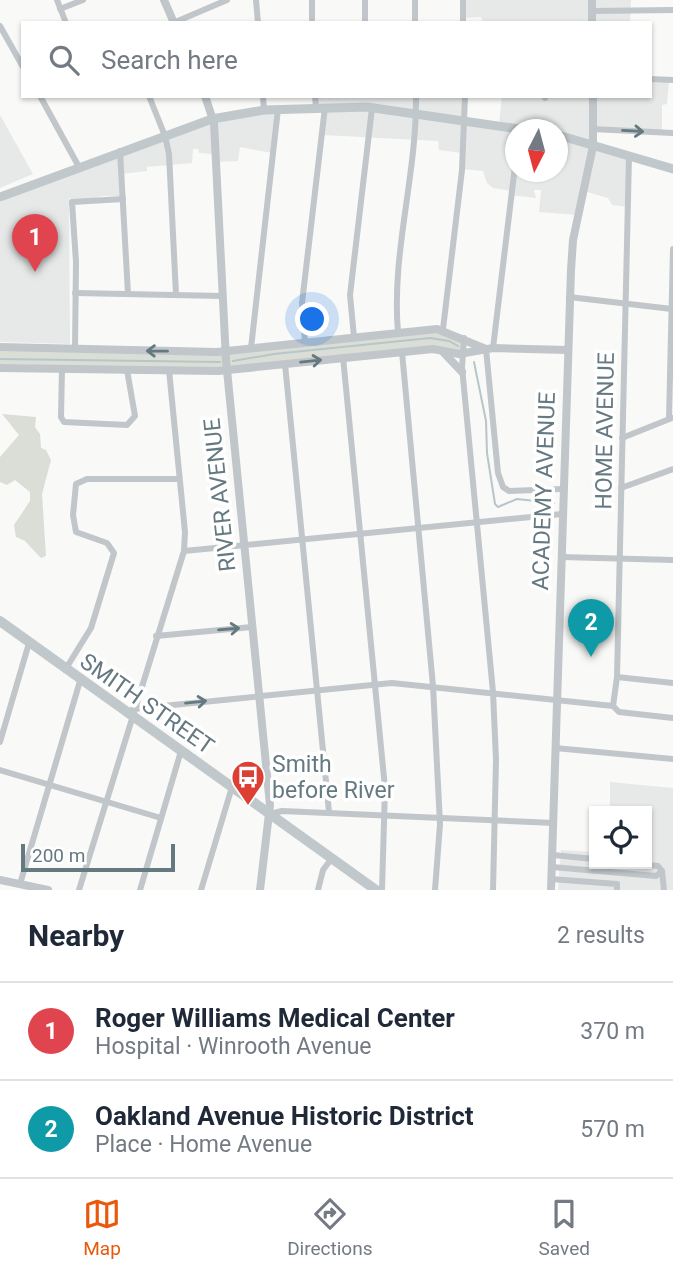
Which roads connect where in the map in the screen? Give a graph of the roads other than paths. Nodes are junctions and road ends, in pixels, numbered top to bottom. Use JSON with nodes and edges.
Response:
{"nodes":[{"id":1,"x":57,"y":0,"type":"edge"},
{"id":2,"x":83,"y":0,"type":"edge"},
{"id":3,"x":164,"y":0,"type":"edge"},
{"id":4,"x":227,"y":0,"type":"edge"},
{"id":5,"x":256,"y":0,"type":"edge"},
{"id":6,"x":312,"y":0,"type":"edge"},
{"id":7,"x":365,"y":0,"type":"edge"},
{"id":8,"x":415,"y":0,"type":"edge"},
{"id":9,"x":463,"y":0,"type":"edge"},
{"id":10,"x":592,"y":0,"type":"edge"},
{"id":11,"x":60,"y":9,"type":"junction"},
{"id":12,"x":673,"y":10,"type":"edge"},
{"id":13,"x":592,"y":11,"type":"junction"},
{"id":14,"x":65,"y":21,"type":"edge"},
{"id":15,"x":172,"y":21,"type":"edge"},
{"id":16,"x":178,"y":21,"type":"edge"},
{"id":17,"x":258,"y":21,"type":"edge"},
{"id":18,"x":312,"y":21,"type":"edge"},
{"id":19,"x":365,"y":21,"type":"edge"},
{"id":20,"x":415,"y":21,"type":"edge"},
{"id":21,"x":463,"y":21,"type":"edge"},
{"id":22,"x":592,"y":21,"type":"edge"},
{"id":23,"x":0,"y":26,"type":"edge"},
{"id":24,"x":21,"y":63,"type":"edge"},
{"id":25,"x":652,"y":79,"type":"edge"},
{"id":26,"x":673,"y":80,"type":"edge"},
{"id":27,"x":41,"y":98,"type":"edge"},
{"id":28,"x":150,"y":98,"type":"edge"},
{"id":29,"x":206,"y":98,"type":"edge"},
{"id":30,"x":263,"y":98,"type":"edge"},
{"id":31,"x":316,"y":98,"type":"edge"},
{"id":32,"x":367,"y":98,"type":"edge"},
{"id":33,"x":416,"y":98,"type":"edge"},
{"id":34,"x":465,"y":98,"type":"edge"},
{"id":35,"x":593,"y":98,"type":"edge"},
{"id":36,"x":320,"y":107,"type":"junction"},
{"id":37,"x":369,"y":107,"type":"junction"},
{"id":38,"x":278,"y":109,"type":"junction"},
{"id":39,"x":264,"y":110,"type":"junction"},
{"id":40,"x":416,"y":114,"type":"junction"},
{"id":41,"x":212,"y":119,"type":"junction"},
{"id":42,"x":466,"y":120,"type":"junction"},
{"id":43,"x":505,"y":126,"type":"edge"},
{"id":44,"x":592,"y":129,"type":"junction"},
{"id":45,"x":673,"y":133,"type":"edge"},
{"id":46,"x":165,"y":136,"type":"junction"},
{"id":47,"x":568,"y":138,"type":"edge"},
{"id":48,"x":593,"y":146,"type":"junction"},
{"id":49,"x":120,"y":152,"type":"junction"},
{"id":50,"x":629,"y":156,"type":"junction"},
{"id":51,"x":79,"y":167,"type":"junction"},
{"id":52,"x":673,"y":169,"type":"edge"},
{"id":53,"x":513,"y":182,"type":"edge"},
{"id":54,"x":0,"y":197,"type":"edge"},
{"id":55,"x":123,"y":199,"type":"junction"},
{"id":56,"x":673,"y":249,"type":"edge"},
{"id":57,"x":75,"y":293,"type":"junction"},
{"id":58,"x":128,"y":294,"type":"junction"},
{"id":59,"x":176,"y":294,"type":"junction"},
{"id":60,"x":222,"y":296,"type":"junction"},
{"id":61,"x":569,"y":297,"type":"junction"},
{"id":62,"x":625,"y":305,"type":"junction"},
{"id":63,"x":672,"y":309,"type":"edge"},
{"id":64,"x":443,"y":329,"type":"junction"},
{"id":65,"x":398,"y":332,"type":"junction"},
{"id":66,"x":354,"y":337,"type":"junction"},
{"id":67,"x":464,"y":338,"type":"junction"},
{"id":68,"x":305,"y":342,"type":"junction"},
{"id":69,"x":0,"y":347,"type":"edge"},
{"id":70,"x":251,"y":348,"type":"junction"},
{"id":71,"x":489,"y":348,"type":"junction"},
{"id":72,"x":75,"y":349,"type":"junction"},
{"id":73,"x":438,"y":350,"type":"junction"},
{"id":74,"x":568,"y":350,"type":"junction"},
{"id":75,"x":225,"y":351,"type":"junction"},
{"id":76,"x":402,"y":352,"type":"junction"},
{"id":77,"x":462,"y":354,"type":"junction"},
{"id":78,"x":343,"y":357,"type":"junction"},
{"id":79,"x":285,"y":363,"type":"junction"},
{"id":80,"x":0,"y":368,"type":"edge"},
{"id":81,"x":62,"y":369,"type":"junction"},
{"id":82,"x":127,"y":370,"type":"junction"},
{"id":83,"x":169,"y":370,"type":"junction"},
{"id":84,"x":227,"y":370,"type":"junction"},
{"id":85,"x":462,"y":372,"type":"junction"},
{"id":86,"x":671,"y":418,"type":"edge"},
{"id":87,"x":622,"y":438,"type":"junction"},
{"id":88,"x":673,"y":469,"type":"edge"},
{"id":89,"x":179,"y":479,"type":"junction"},
{"id":90,"x":621,"y":488,"type":"junction"},
{"id":91,"x":562,"y":489,"type":"junction"},
{"id":92,"x":562,"y":514,"type":"junction"},
{"id":93,"x":477,"y":522,"type":"junction"},
{"id":94,"x":420,"y":527,"type":"junction"},
{"id":95,"x":360,"y":533,"type":"junction"},
{"id":96,"x":303,"y":539,"type":"junction"},
{"id":97,"x":244,"y":545,"type":"junction"},
{"id":98,"x":184,"y":551,"type":"junction"},
{"id":99,"x":561,"y":557,"type":"junction"},
{"id":100,"x":619,"y":558,"type":"junction"},
{"id":101,"x":673,"y":560,"type":"edge"},
{"id":102,"x":0,"y":621,"type":"edge"},
{"id":103,"x":252,"y":627,"type":"junction"},
{"id":104,"x":156,"y":636,"type":"junction"},
{"id":105,"x":29,"y":643,"type":"junction"},
{"id":106,"x":65,"y":670,"type":"junction"},
{"id":107,"x":617,"y":677,"type":"junction"},
{"id":108,"x":80,"y":681,"type":"junction"},
{"id":109,"x":673,"y":683,"type":"edge"},
{"id":110,"x":376,"y":685,"type":"junction"},
{"id":111,"x":433,"y":686,"type":"junction"},
{"id":112,"x":317,"y":690,"type":"junction"},
{"id":113,"x":493,"y":692,"type":"junction"},
{"id":114,"x":259,"y":696,"type":"junction"},
{"id":115,"x":556,"y":699,"type":"junction"},
{"id":116,"x":613,"y":706,"type":"junction"},
{"id":117,"x":132,"y":712,"type":"junction"},
{"id":118,"x":673,"y":718,"type":"edge"},
{"id":119,"x":0,"y":742,"type":"edge"},
{"id":120,"x":555,"y":748,"type":"junction"},
{"id":121,"x":181,"y":751,"type":"junction"},
{"id":122,"x":673,"y":759,"type":"edge"},
{"id":123,"x":0,"y":770,"type":"edge"},
{"id":124,"x":49,"y":785,"type":"junction"},
{"id":125,"x":232,"y":787,"type":"junction"},
{"id":126,"x":106,"y":802,"type":"junction"},
{"id":127,"x":330,"y":812,"type":"junction"},
{"id":128,"x":385,"y":813,"type":"junction"},
{"id":129,"x":270,"y":814,"type":"junction"},
{"id":130,"x":440,"y":816,"type":"junction"},
{"id":131,"x":161,"y":818,"type":"junction"},
{"id":132,"x":496,"y":820,"type":"junction"},
{"id":133,"x":554,"y":823,"type":"junction"},
{"id":134,"x":552,"y":855,"type":"junction"},
{"id":135,"x":332,"y":858,"type":"junction"},
{"id":136,"x":589,"y":859,"type":"edge"},
{"id":137,"x":652,"y":865,"type":"edge"},
{"id":138,"x":552,"y":867,"type":"junction"},
{"id":139,"x":662,"y":871,"type":"junction"},
{"id":140,"x":551,"y":879,"type":"junction"},
{"id":141,"x":0,"y":880,"type":"edge"},
{"id":142,"x":20,"y":884,"type":"junction"},
{"id":143,"x":47,"y":890,"type":"edge"},
{"id":144,"x":79,"y":890,"type":"edge"},
{"id":145,"x":140,"y":890,"type":"edge"},
{"id":146,"x":201,"y":890,"type":"edge"},
{"id":147,"x":260,"y":890,"type":"edge"},
{"id":148,"x":318,"y":890,"type":"edge"},
{"id":149,"x":376,"y":890,"type":"edge"},
{"id":150,"x":382,"y":890,"type":"edge"},
{"id":151,"x":435,"y":890,"type":"edge"},
{"id":152,"x":493,"y":890,"type":"edge"},
{"id":153,"x":551,"y":890,"type":"edge"},
{"id":154,"x":617,"y":890,"type":"edge"},
{"id":155,"x":664,"y":890,"type":"edge"}],
"edges":[{"from":1,"to":11,"type":"street"},
{"from":2,"to":11,"type":"street"},
{"from":3,"to":15,"type":"street"},
{"from":4,"to":16,"type":"street"},
{"from":5,"to":17,"type":"street"},
{"from":6,"to":18,"type":"street"},
{"from":7,"to":19,"type":"street"},
{"from":8,"to":20,"type":"street"},
{"from":9,"to":21,"type":"street"},
{"from":10,"to":13,"type":"street"},
{"from":11,"to":14,"type":"street"},
{"from":12,"to":13,"type":"street"},
{"from":13,"to":22,"type":"street"},
{"from":23,"to":24,"type":"street"},
{"from":25,"to":26,"type":"street"},
{"from":27,"to":51,"type":"street"},
{"from":28,"to":46,"type":"street"},
{"from":29,"to":41,"type":"street","name":"RIVER AVENUE"},
{"from":30,"to":39,"type":"street"},
{"from":31,"to":36,"type":"street"},
{"from":32,"to":37,"type":"street"},
{"from":33,"to":40,"type":"street"},
{"from":34,"to":42,"type":"street"},
{"from":35,"to":44,"type":"street","name":"ACADEMY AVENUE"},
{"from":36,"to":37,"type":"main road"},
{"from":36,"to":38,"type":"main road"},
{"from":36,"to":68,"type":"street"},
{"from":37,"to":40,"type":"main road"},
{"from":37,"to":66,"type":"street"},
{"from":38,"to":39,"type":"main road"},
{"from":38,"to":70,"type":"street"},
{"from":39,"to":41,"type":"main road"},
{"from":40,"to":42,"type":"main road"},
{"from":40,"to":65,"type":"street"},
{"from":41,"to":46,"type":"main road"},
{"from":41,"to":60,"type":"street","name":"RIVER AVENUE"},
{"from":42,"to":43,"type":"main road"},
{"from":42,"to":64,"type":"street"},
{"from":44,"to":45,"type":"street","one_way":true},
{"from":44,"to":48,"type":"street","name":"ACADEMY AVENUE"},
{"from":46,"to":49,"type":"main road"},
{"from":46,"to":59,"type":"street"},
{"from":47,"to":48,"type":"main road"},
{"from":48,"to":50,"type":"main road"},
{"from":48,"to":61,"type":"street","name":"ACADEMY AVENUE"},
{"from":49,"to":51,"type":"main road"},
{"from":49,"to":55,"type":"street"},
{"from":50,"to":52,"type":"main road"},
{"from":50,"to":62,"type":"street","name":"HOME AVENUE"},
{"from":51,"to":54,"type":"main road"},
{"from":53,"to":71,"type":"street"},
{"from":55,"to":57,"type":"street"},
{"from":55,"to":58,"type":"street"},
{"from":56,"to":63,"type":"street"},
{"from":57,"to":58,"type":"street"},
{"from":57,"to":72,"type":"street"},
{"from":58,"to":59,"type":"street"},
{"from":59,"to":60,"type":"street"},
{"from":60,"to":75,"type":"street","name":"RIVER AVENUE"},
{"from":61,"to":62,"type":"street"},
{"from":61,"to":74,"type":"street","name":"ACADEMY AVENUE"},
{"from":62,"to":63,"type":"street"},
{"from":62,"to":87,"type":"street","name":"HOME AVENUE"},
{"from":63,"to":86,"type":"street"},
{"from":64,"to":65,"type":"street"},
{"from":64,"to":67,"type":"street"},
{"from":65,"to":66,"type":"street"},
{"from":66,"to":68,"type":"street"},
{"from":67,"to":71,"type":"street"},
{"from":67,"to":77,"type":"street"},
{"from":68,"to":70,"type":"street"},
{"from":69,"to":72,"type":"street"},
{"from":70,"to":75,"type":"street"},
{"from":71,"to":74,"type":"street"},
{"from":71,"to":77,"type":"street"},
{"from":71,"to":91,"type":"street"},
{"from":75,"to":72,"type":"street","one_way":true},
{"from":73,"to":76,"type":"street"},
{"from":73,"to":77,"type":"street"},
{"from":73,"to":85,"type":"street"},
{"from":74,"to":91,"type":"street","name":"ACADEMY AVENUE"},
{"from":75,"to":84,"type":"street","name":"RIVER AVENUE"},
{"from":76,"to":78,"type":"street"},
{"from":76,"to":94,"type":"street"},
{"from":77,"to":85,"type":"street"},
{"from":79,"to":78,"type":"street","one_way":true},
{"from":78,"to":95,"type":"street"},
{"from":79,"to":84,"type":"street"},
{"from":79,"to":96,"type":"street"},
{"from":80,"to":81,"type":"street"},
{"from":81,"to":82,"type":"street"},
{"from":81,"to":82,"type":"street"},
{"from":82,"to":83,"type":"street"},
{"from":83,"to":84,"type":"street"},
{"from":83,"to":89,"type":"street"},
{"from":84,"to":97,"type":"street","name":"RIVER AVENUE"},
{"from":85,"to":93,"type":"street"},
{"from":86,"to":87,"type":"street"},
{"from":87,"to":90,"type":"street","name":"HOME AVENUE"},
{"from":88,"to":90,"type":"street"},
{"from":89,"to":98,"type":"street"},
{"from":89,"to":106,"type":"street"},
{"from":90,"to":100,"type":"street","name":"HOME AVENUE"},
{"from":91,"to":92,"type":"street","name":"ACADEMY AVENUE"},
{"from":92,"to":93,"type":"street"},
{"from":92,"to":99,"type":"street","name":"ACADEMY AVENUE"},
{"from":93,"to":94,"type":"street"},
{"from":93,"to":113,"type":"street"},
{"from":94,"to":95,"type":"street"},
{"from":94,"to":111,"type":"street"},
{"from":95,"to":96,"type":"street"},
{"from":95,"to":110,"type":"street"},
{"from":96,"to":97,"type":"street"},
{"from":96,"to":112,"type":"street"},
{"from":97,"to":98,"type":"street"},
{"from":97,"to":103,"type":"street","name":"RIVER AVENUE"},
{"from":98,"to":104,"type":"street"},
{"from":99,"to":100,"type":"street"},
{"from":99,"to":115,"type":"street","name":"ACADEMY AVENUE"},
{"from":100,"to":101,"type":"street"},
{"from":100,"to":107,"type":"street","name":"HOME AVENUE"},
{"from":102,"to":105,"type":"main road","name":"SMITH STREET"},
{"from":104,"to":103,"type":"street","one_way":true},
{"from":103,"to":114,"type":"street","name":"RIVER AVENUE"},
{"from":104,"to":117,"type":"street"},
{"from":105,"to":106,"type":"main road","name":"SMITH STREET"},
{"from":105,"to":119,"type":"street"},
{"from":106,"to":108,"type":"main road","name":"SMITH STREET"},
{"from":107,"to":109,"type":"street"},
{"from":107,"to":116,"type":"street","name":"HOME AVENUE"},
{"from":108,"to":117,"type":"main road","name":"SMITH STREET"},
{"from":108,"to":124,"type":"street"},
{"from":110,"to":111,"type":"street"},
{"from":110,"to":112,"type":"street"},
{"from":110,"to":128,"type":"street"},
{"from":111,"to":113,"type":"street"},
{"from":111,"to":130,"type":"street"},
{"from":112,"to":114,"type":"street"},
{"from":112,"to":127,"type":"street"},
{"from":113,"to":115,"type":"street"},
{"from":113,"to":132,"type":"street"},
{"from":117,"to":114,"type":"street","one_way":true},
{"from":114,"to":129,"type":"street","name":"RIVER AVENUE"},
{"from":115,"to":116,"type":"street"},
{"from":115,"to":120,"type":"street","name":"ACADEMY AVENUE"},
{"from":116,"to":118,"type":"street"},
{"from":117,"to":121,"type":"main road","name":"SMITH STREET"},
{"from":117,"to":126,"type":"street"},
{"from":120,"to":122,"type":"street"},
{"from":120,"to":133,"type":"street","name":"ACADEMY AVENUE"},
{"from":121,"to":125,"type":"main road","name":"SMITH STREET"},
{"from":121,"to":131,"type":"street"},
{"from":123,"to":124,"type":"street"},
{"from":124,"to":126,"type":"street"},
{"from":124,"to":142,"type":"street"},
{"from":125,"to":129,"type":"main road","name":"SMITH STREET"},
{"from":125,"to":146,"type":"street"},
{"from":126,"to":131,"type":"street"},
{"from":126,"to":144,"type":"street"},
{"from":127,"to":128,"type":"street"},
{"from":127,"to":129,"type":"street"},
{"from":128,"to":130,"type":"street"},
{"from":128,"to":150,"type":"street"},
{"from":129,"to":135,"type":"main road","name":"SMITH STREET"},
{"from":129,"to":147,"type":"street","name":"RIVER AVENUE"},
{"from":130,"to":132,"type":"street"},
{"from":130,"to":151,"type":"street"},
{"from":131,"to":145,"type":"street"},
{"from":132,"to":133,"type":"street"},
{"from":132,"to":152,"type":"street"},
{"from":133,"to":134,"type":"street","name":"ACADEMY AVENUE"},
{"from":134,"to":136,"type":"street"},
{"from":134,"to":138,"type":"street","name":"ACADEMY AVENUE"},
{"from":135,"to":148,"type":"street"},
{"from":135,"to":149,"type":"main road","name":"SMITH STREET"},
{"from":137,"to":139,"type":"street"},
{"from":138,"to":139,"type":"street"},
{"from":138,"to":140,"type":"street","name":"ACADEMY AVENUE"},
{"from":139,"to":155,"type":"street"},
{"from":140,"to":153,"type":"street","name":"ACADEMY AVENUE"},
{"from":140,"to":154,"type":"street"},
{"from":141,"to":142,"type":"street"},
{"from":142,"to":143,"type":"street"}]}
